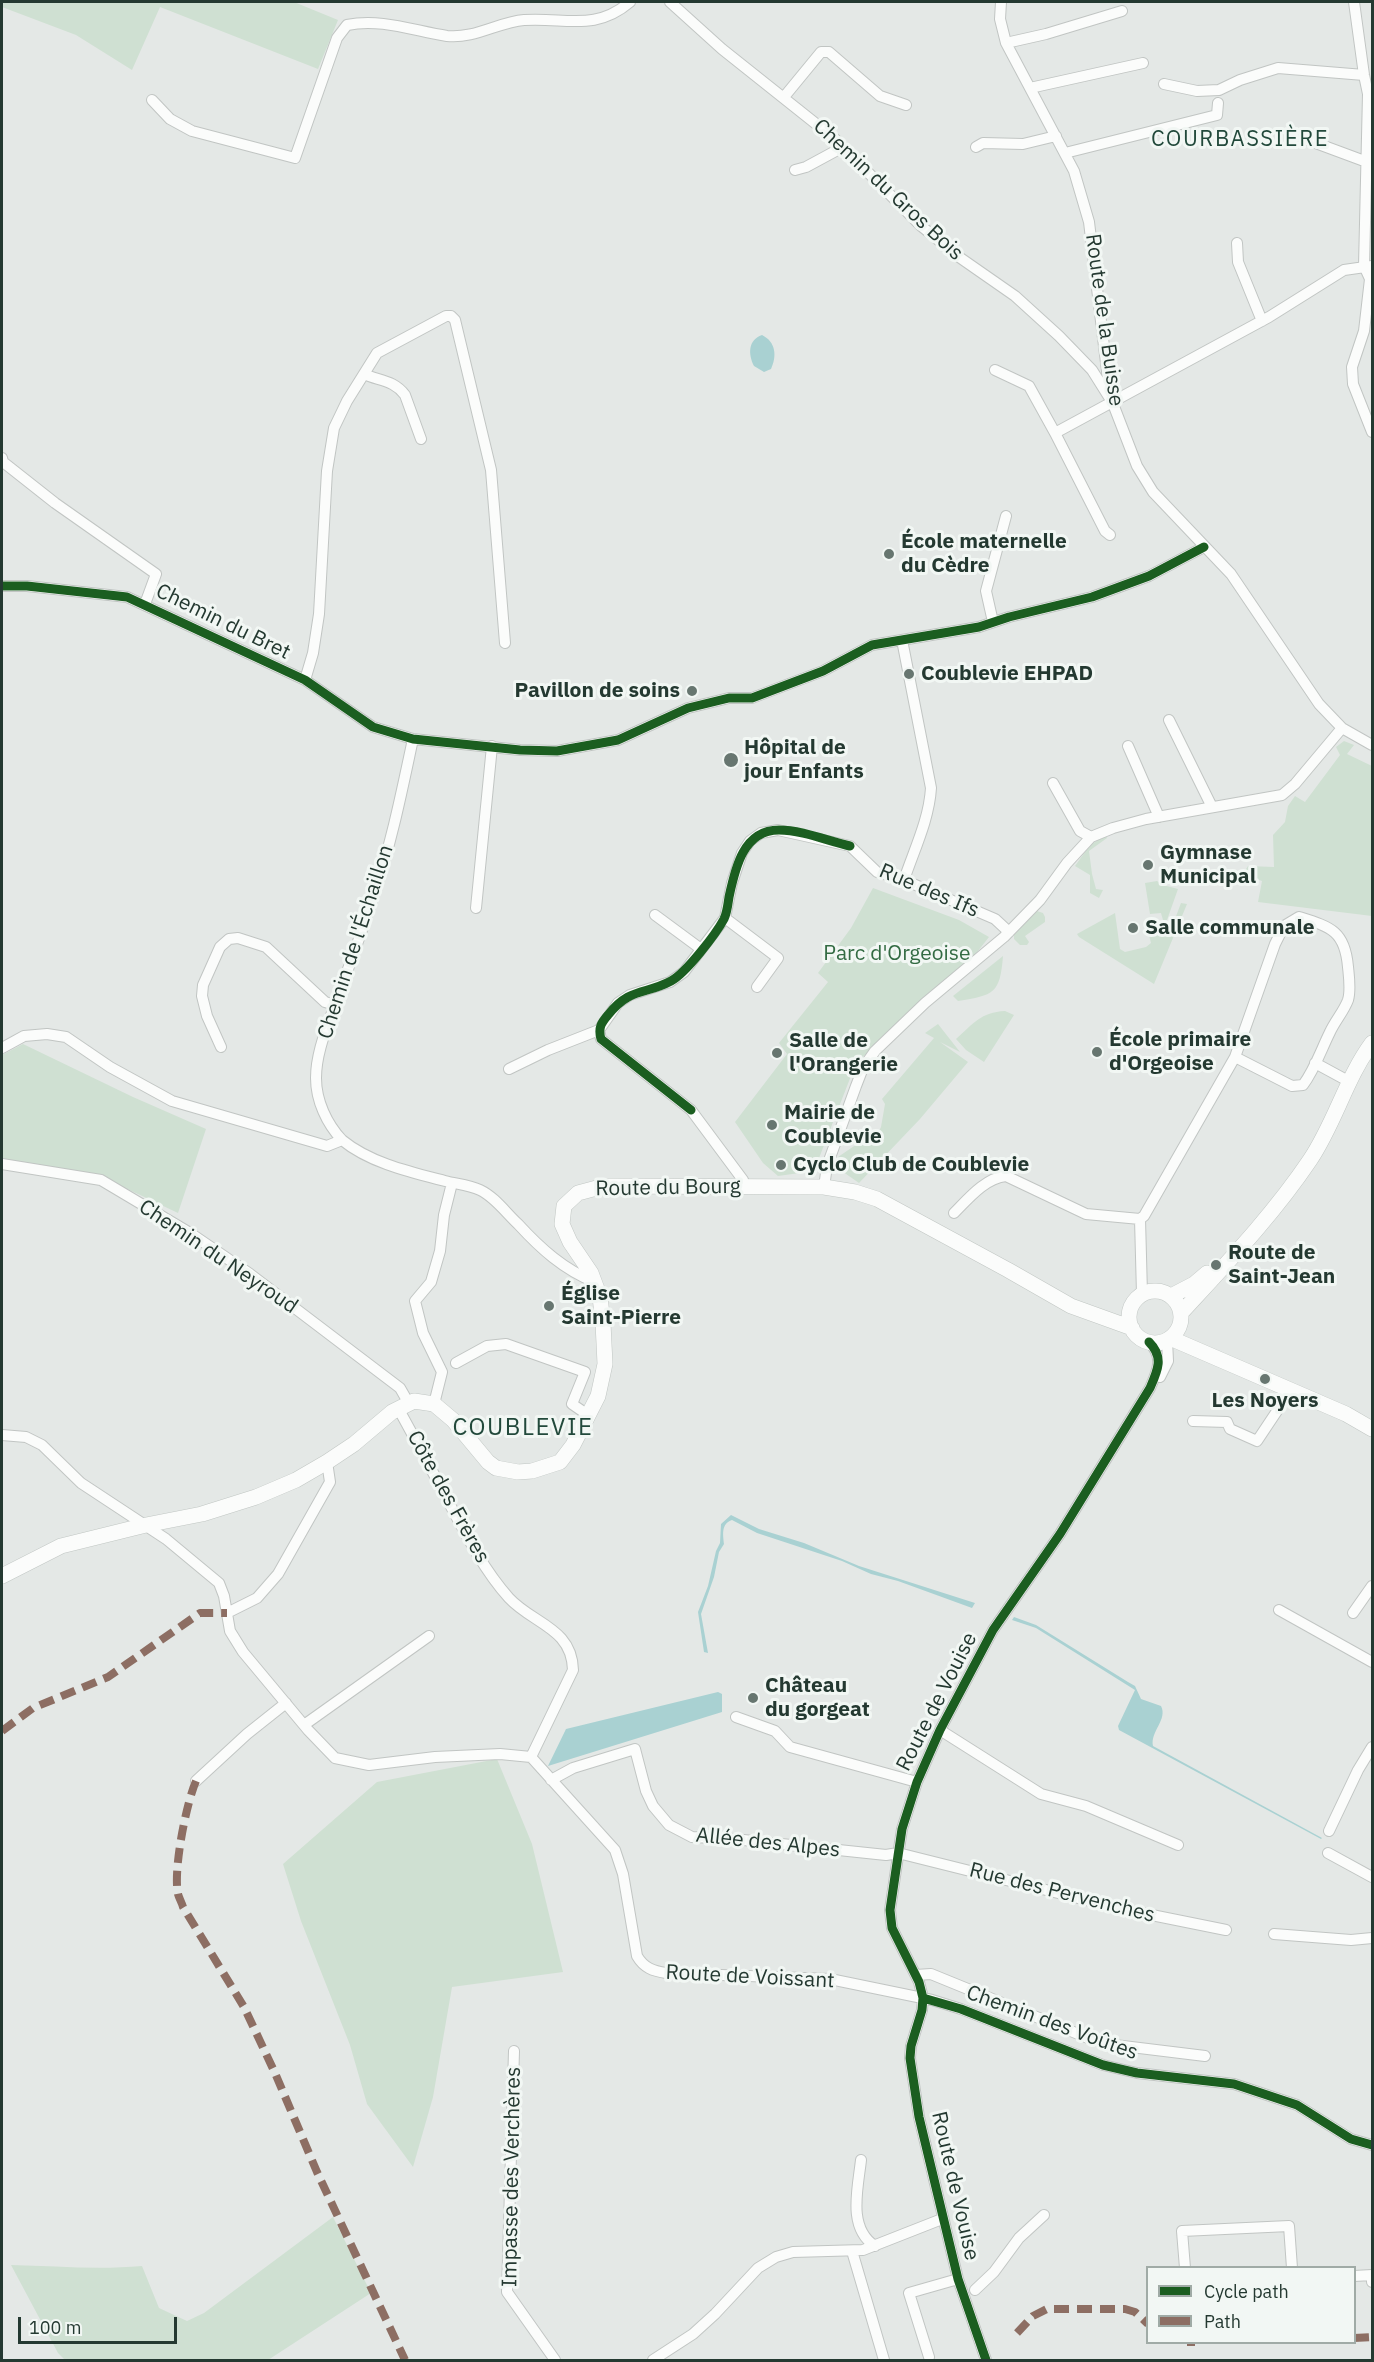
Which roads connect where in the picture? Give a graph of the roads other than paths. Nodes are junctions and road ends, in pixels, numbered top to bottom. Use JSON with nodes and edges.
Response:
{"nodes":[{"id":1,"x":630,"y":2,"type":"edge"},
{"id":2,"x":670,"y":2,"type":"edge"},
{"id":3,"x":1001,"y":2,"type":"edge"},
{"id":4,"x":1354,"y":2,"type":"edge"},
{"id":5,"x":1122,"y":11,"type":"dead end"},
{"id":6,"x":1006,"y":43,"type":"junction"},
{"id":7,"x":1143,"y":63,"type":"dead end"},
{"id":8,"x":1364,"y":75,"type":"junction"},
{"id":9,"x":1164,"y":84,"type":"dead end"},
{"id":10,"x":1030,"y":88,"type":"junction"},
{"id":11,"x":784,"y":97,"type":"junction"},
{"id":12,"x":152,"y":100,"type":"dead end"},
{"id":13,"x":1218,"y":103,"type":"dead end"},
{"id":14,"x":906,"y":105,"type":"dead end"},
{"id":15,"x":1056,"y":136,"type":"junction"},
{"id":16,"x":1305,"y":139,"type":"dead end"},
{"id":17,"x":843,"y":147,"type":"junction"},
{"id":18,"x":976,"y":147,"type":"dead end"},
{"id":19,"x":1065,"y":153,"type":"junction"},
{"id":20,"x":1367,"y":162,"type":"junction"},
{"id":21,"x":795,"y":170,"type":"dead end"},
{"id":22,"x":1237,"y":243,"type":"dead end"},
{"id":23,"x":1368,"y":266,"type":"edge"},
{"id":24,"x":1262,"y":321,"type":"junction"},
{"id":25,"x":995,"y":370,"type":"dead end"},
{"id":26,"x":364,"y":374,"type":"junction"},
{"id":27,"x":1112,"y":402,"type":"junction"},
{"id":28,"x":1371,"y":425,"type":"edge"},
{"id":29,"x":1055,"y":433,"type":"junction"},
{"id":30,"x":421,"y":439,"type":"dead end"},
{"id":31,"x":2,"y":458,"type":"edge"},
{"id":32,"x":1006,"y":516,"type":"dead end"},
{"id":33,"x":1110,"y":535,"type":"dead end"},
{"id":34,"x":1204,"y":547,"type":"junction"},
{"id":35,"x":2,"y":586,"type":"edge"},
{"id":36,"x":145,"y":604,"type":"junction"},
{"id":37,"x":993,"y":622,"type":"junction"},
{"id":38,"x":902,"y":640,"type":"junction"},
{"id":39,"x":505,"y":643,"type":"dead end"},
{"id":40,"x":305,"y":680,"type":"junction"},
{"id":41,"x":1169,"y":720,"type":"dead end"},
{"id":42,"x":1342,"y":728,"type":"junction"},
{"id":43,"x":413,"y":739,"type":"junction"},
{"id":44,"x":1372,"y":745,"type":"edge"},
{"id":45,"x":492,"y":746,"type":"junction"},
{"id":46,"x":1128,"y":746,"type":"dead end"},
{"id":47,"x":1053,"y":783,"type":"dead end"},
{"id":48,"x":1212,"y":807,"type":"junction"},
{"id":49,"x":1159,"y":816,"type":"junction"},
{"id":50,"x":1091,"y":837,"type":"junction"},
{"id":51,"x":904,"y":880,"type":"junction"},
{"id":52,"x":476,"y":908,"type":"dead end"},
{"id":53,"x":655,"y":915,"type":"dead end"},
{"id":54,"x":725,"y":918,"type":"junction"},
{"id":55,"x":1009,"y":933,"type":"junction"},
{"id":56,"x":701,"y":949,"type":"junction"},
{"id":57,"x":757,"y":987,"type":"dead end"},
{"id":58,"x":335,"y":1005,"type":"junction"},
{"id":59,"x":599,"y":1030,"type":"junction"},
{"id":60,"x":1372,"y":1043,"type":"edge"},
{"id":61,"x":221,"y":1047,"type":"dead end"},
{"id":62,"x":2,"y":1048,"type":"edge"},
{"id":63,"x":1234,"y":1057,"type":"junction"},
{"id":64,"x":1315,"y":1063,"type":"junction"},
{"id":65,"x":509,"y":1070,"type":"dead end"},
{"id":66,"x":1350,"y":1082,"type":"junction"},
{"id":67,"x":342,"y":1140,"type":"junction"},
{"id":68,"x":2,"y":1164,"type":"edge"},
{"id":69,"x":452,"y":1182,"type":"junction"},
{"id":70,"x":745,"y":1187,"type":"junction"},
{"id":71,"x":824,"y":1187,"type":"junction"},
{"id":72,"x":954,"y":1213,"type":"dead end"},
{"id":73,"x":1140,"y":1219,"type":"junction"},
{"id":74,"x":1258,"y":1227,"type":"junction"},
{"id":75,"x":1022,"y":1277,"type":"junction"},
{"id":76,"x":595,"y":1282,"type":"junction"},
{"id":77,"x":1142,"y":1294,"type":"junction"},
{"id":78,"x":1171,"y":1296,"type":"junction"},
{"id":79,"x":1131,"y":1306,"type":"junction"},
{"id":80,"x":1181,"y":1318,"type":"junction"},
{"id":81,"x":1132,"y":1328,"type":"junction"},
{"id":82,"x":1168,"y":1339,"type":"junction"},
{"id":83,"x":1149,"y":1342,"type":"junction"},
{"id":84,"x":456,"y":1363,"type":"dead end"},
{"id":85,"x":1230,"y":1364,"type":"junction"},
{"id":86,"x":1150,"y":1388,"type":"junction"},
{"id":87,"x":1291,"y":1390,"type":"junction"},
{"id":88,"x":407,"y":1404,"type":"junction"},
{"id":89,"x":434,"y":1404,"type":"junction"},
{"id":90,"x":588,"y":1416,"type":"junction"},
{"id":91,"x":1193,"y":1421,"type":"dead end"},
{"id":92,"x":1372,"y":1429,"type":"edge"},
{"id":93,"x":2,"y":1435,"type":"edge"},
{"id":94,"x":327,"y":1462,"type":"junction"},
{"id":95,"x":146,"y":1525,"type":"junction"},
{"id":96,"x":2,"y":1576,"type":"edge"},
{"id":97,"x":1372,"y":1586,"type":"edge"},
{"id":98,"x":1279,"y":1610,"type":"dead end"},
{"id":99,"x":227,"y":1613,"type":"junction"},
{"id":100,"x":1353,"y":1613,"type":"dead end"},
{"id":101,"x":429,"y":1636,"type":"dead end"},
{"id":102,"x":1372,"y":1662,"type":"edge"},
{"id":103,"x":286,"y":1703,"type":"junction"},
{"id":104,"x":736,"y":1717,"type":"dead end"},
{"id":105,"x":304,"y":1725,"type":"junction"},
{"id":106,"x":940,"y":1730,"type":"junction"},
{"id":107,"x":1372,"y":1747,"type":"edge"},
{"id":108,"x":531,"y":1757,"type":"junction"},
{"id":109,"x":551,"y":1780,"type":"junction"},
{"id":110,"x":196,"y":1781,"type":"dead end"},
{"id":111,"x":917,"y":1782,"type":"junction"},
{"id":112,"x":1329,"y":1831,"type":"dead end"},
{"id":113,"x":1178,"y":1845,"type":"dead end"},
{"id":114,"x":898,"y":1853,"type":"junction"},
{"id":115,"x":1328,"y":1853,"type":"dead end"},
{"id":116,"x":1372,"y":1877,"type":"edge"},
{"id":117,"x":1226,"y":1930,"type":"dead end"},
{"id":118,"x":1274,"y":1934,"type":"dead end"},
{"id":119,"x":1372,"y":1938,"type":"edge"},
{"id":120,"x":916,"y":1975,"type":"junction"},
{"id":121,"x":923,"y":1998,"type":"junction"},
{"id":122,"x":514,"y":2051,"type":"dead end"},
{"id":123,"x":1206,"y":2056,"type":"dead end"},
{"id":124,"x":1372,"y":2145,"type":"edge"},
{"id":125,"x":861,"y":2160,"type":"dead end"},
{"id":126,"x":1044,"y":2215,"type":"dead end"},
{"id":127,"x":942,"y":2219,"type":"junction"},
{"id":128,"x":875,"y":2246,"type":"junction"},
{"id":129,"x":852,"y":2251,"type":"junction"},
{"id":130,"x":1185,"y":2266,"type":"edge"},
{"id":131,"x":1292,"y":2266,"type":"edge"},
{"id":132,"x":1356,"y":2276,"type":"edge"},
{"id":133,"x":958,"y":2279,"type":"junction"},
{"id":134,"x":1372,"y":2282,"type":"edge"},
{"id":135,"x":975,"y":2290,"type":"dead end"},
{"id":136,"x":929,"y":2357,"type":"dead end"},
{"id":137,"x":555,"y":2361,"type":"edge"},
{"id":138,"x":653,"y":2361,"type":"edge"},
{"id":139,"x":884,"y":2361,"type":"edge"},
{"id":140,"x":986,"y":2361,"type":"edge"}],
"edges":[{"from":1,"to":12,"type":"street"},
{"from":2,"to":11,"type":"street","name":"Chemin du Gros Bois"},
{"from":3,"to":6,"type":"street","name":"Route de la Buisse"},
{"from":4,"to":8,"type":"street"},
{"from":5,"to":6,"type":"street"},
{"from":6,"to":10,"type":"street","name":"Route de la Buisse"},
{"from":7,"to":10,"type":"street"},
{"from":8,"to":9,"type":"street"},
{"from":8,"to":20,"type":"street"},
{"from":10,"to":15,"type":"street","name":"Route de la Buisse"},
{"from":11,"to":14,"type":"street"},
{"from":11,"to":17,"type":"street","name":"Chemin du Gros Bois"},
{"from":13,"to":19,"type":"street"},
{"from":15,"to":18,"type":"street"},
{"from":15,"to":19,"type":"street","name":"Route de la Buisse"},
{"from":16,"to":20,"type":"street"},
{"from":17,"to":21,"type":"street"},
{"from":17,"to":27,"type":"street","name":"Chemin du Gros Bois"},
{"from":19,"to":27,"type":"street","name":"Route de la Buisse"},
{"from":20,"to":23,"type":"street"},
{"from":22,"to":24,"type":"street"},
{"from":23,"to":24,"type":"street"},
{"from":23,"to":28,"type":"street"},
{"from":24,"to":27,"type":"street"},
{"from":25,"to":29,"type":"street"},
{"from":26,"to":30,"type":"street"},
{"from":26,"to":39,"type":"street"},
{"from":26,"to":40,"type":"street"},
{"from":27,"to":29,"type":"street"},
{"from":27,"to":34,"type":"street","name":"Route de la Buisse"},
{"from":29,"to":33,"type":"street"},
{"from":31,"to":36,"type":"street"},
{"from":32,"to":37,"type":"street"},
{"from":34,"to":37,"type":"street","name":"Chemin du Bret"},
{"from":34,"to":42,"type":"street","name":"Route de la Buisse"},
{"from":35,"to":36,"type":"street","name":"Chemin du Bret"},
{"from":36,"to":40,"type":"street","name":"Chemin du Bret"},
{"from":37,"to":38,"type":"street","name":"Chemin du Bret"},
{"from":38,"to":45,"type":"street","name":"Chemin du Bret"},
{"from":38,"to":51,"type":"street"},
{"from":40,"to":43,"type":"street","name":"Chemin du Bret"},
{"from":41,"to":48,"type":"street"},
{"from":42,"to":44,"type":"street","name":"Route de la Buisse"},
{"from":42,"to":48,"type":"street"},
{"from":43,"to":45,"type":"street","name":"Chemin du Bret"},
{"from":43,"to":58,"type":"street","name":"Chemin de l'Échaillon"},
{"from":45,"to":52,"type":"street"},
{"from":46,"to":49,"type":"street"},
{"from":47,"to":50,"type":"street"},
{"from":48,"to":49,"type":"street"},
{"from":49,"to":50,"type":"street"},
{"from":50,"to":55,"type":"street"},
{"from":51,"to":54,"type":"street","name":"Rue des Ifs"},
{"from":51,"to":55,"type":"street","name":"Rue des Ifs"},
{"from":53,"to":56,"type":"street"},
{"from":54,"to":56,"type":"street"},
{"from":54,"to":57,"type":"street"},
{"from":55,"to":71,"type":"street"},
{"from":56,"to":59,"type":"street"},
{"from":58,"to":61,"type":"street"},
{"from":58,"to":67,"type":"street","name":"Chemin de l'Échaillon"},
{"from":59,"to":65,"type":"street"},
{"from":59,"to":70,"type":"street"},
{"from":60,"to":66,"type":"main road"},
{"from":62,"to":67,"type":"street"},
{"from":63,"to":64,"type":"street"},
{"from":63,"to":64,"type":"street"},
{"from":63,"to":73,"type":"street"},
{"from":64,"to":66,"type":"street"},
{"from":66,"to":74,"type":"main road"},
{"from":67,"to":69,"type":"street"},
{"from":68,"to":88,"type":"street","name":"Chemin du Neyroud"},
{"from":69,"to":76,"type":"street"},
{"from":69,"to":89,"type":"street"},
{"from":70,"to":71,"type":"main road","name":"Route du Bourg"},
{"from":70,"to":76,"type":"main road","name":"Route du Bourg"},
{"from":71,"to":75,"type":"main road","name":"Route du Bourg"},
{"from":72,"to":73,"type":"street"},
{"from":73,"to":77,"type":"street"},
{"from":74,"to":78,"type":"main road"},
{"from":74,"to":80,"type":"main road"},
{"from":75,"to":79,"type":"main road","name":"Route du Bourg"},
{"from":75,"to":81,"type":"main road","name":"Route du Bourg"},
{"from":76,"to":90,"type":"main road","name":"Route du Bourg"},
{"from":77,"to":78,"type":"main road"},
{"from":77,"to":79,"type":"main road"},
{"from":78,"to":80,"type":"main road"},
{"from":79,"to":81,"type":"main road"},
{"from":80,"to":82,"type":"main road"},
{"from":80,"to":85,"type":"main road"},
{"from":81,"to":83,"type":"main road"},
{"from":82,"to":83,"type":"main road"},
{"from":82,"to":85,"type":"main road"},
{"from":82,"to":86,"type":"street","name":"Route de Vouise"},
{"from":83,"to":86,"type":"street","name":"Route de Vouise"},
{"from":84,"to":90,"type":"street"},
{"from":85,"to":87,"type":"main road"},
{"from":86,"to":106,"type":"street","name":"Route de Vouise"},
{"from":87,"to":91,"type":"street"},
{"from":87,"to":92,"type":"main road"},
{"from":88,"to":89,"type":"main road"},
{"from":88,"to":94,"type":"main road"},
{"from":88,"to":108,"type":"street","name":"Côte des Frères"},
{"from":89,"to":90,"type":"main road","name":"Route du Bourg"},
{"from":93,"to":95,"type":"street"},
{"from":94,"to":95,"type":"main road"},
{"from":94,"to":99,"type":"street"},
{"from":95,"to":96,"type":"main road"},
{"from":95,"to":99,"type":"street"},
{"from":97,"to":100,"type":"street"},
{"from":98,"to":102,"type":"street"},
{"from":99,"to":103,"type":"street"},
{"from":101,"to":105,"type":"street"},
{"from":103,"to":105,"type":"street"},
{"from":103,"to":110,"type":"street"},
{"from":104,"to":111,"type":"street"},
{"from":105,"to":108,"type":"street"},
{"from":106,"to":111,"type":"street","name":"Route de Vouise"},
{"from":106,"to":113,"type":"street"},
{"from":107,"to":112,"type":"street"},
{"from":108,"to":109,"type":"street","name":"Route de Voissant"},
{"from":109,"to":114,"type":"street","name":"Allée des Alpes"},
{"from":109,"to":121,"type":"street","name":"Route de Voissant"},
{"from":111,"to":114,"type":"street","name":"Route de Vouise"},
{"from":114,"to":117,"type":"street","name":"Rue des Pervenches"},
{"from":114,"to":120,"type":"street","name":"Route de Vouise"},
{"from":115,"to":116,"type":"street"},
{"from":118,"to":119,"type":"street"},
{"from":120,"to":121,"type":"street","name":"Route de Vouise"},
{"from":120,"to":123,"type":"street"},
{"from":121,"to":124,"type":"street","name":"Chemin des Voûtes"},
{"from":121,"to":127,"type":"street","name":"Route de Vouise"},
{"from":122,"to":137,"type":"street","name":"Impasse des Verchères"},
{"from":125,"to":128,"type":"street"},
{"from":126,"to":135,"type":"street"},
{"from":127,"to":128,"type":"street"},
{"from":127,"to":133,"type":"street","name":"Route de Vouise"},
{"from":128,"to":129,"type":"street"},
{"from":129,"to":138,"type":"street"},
{"from":129,"to":139,"type":"street"},
{"from":130,"to":131,"type":"street"},
{"from":132,"to":134,"type":"street"},
{"from":133,"to":136,"type":"street"},
{"from":133,"to":140,"type":"street","name":"Route de Vouise"}]}
